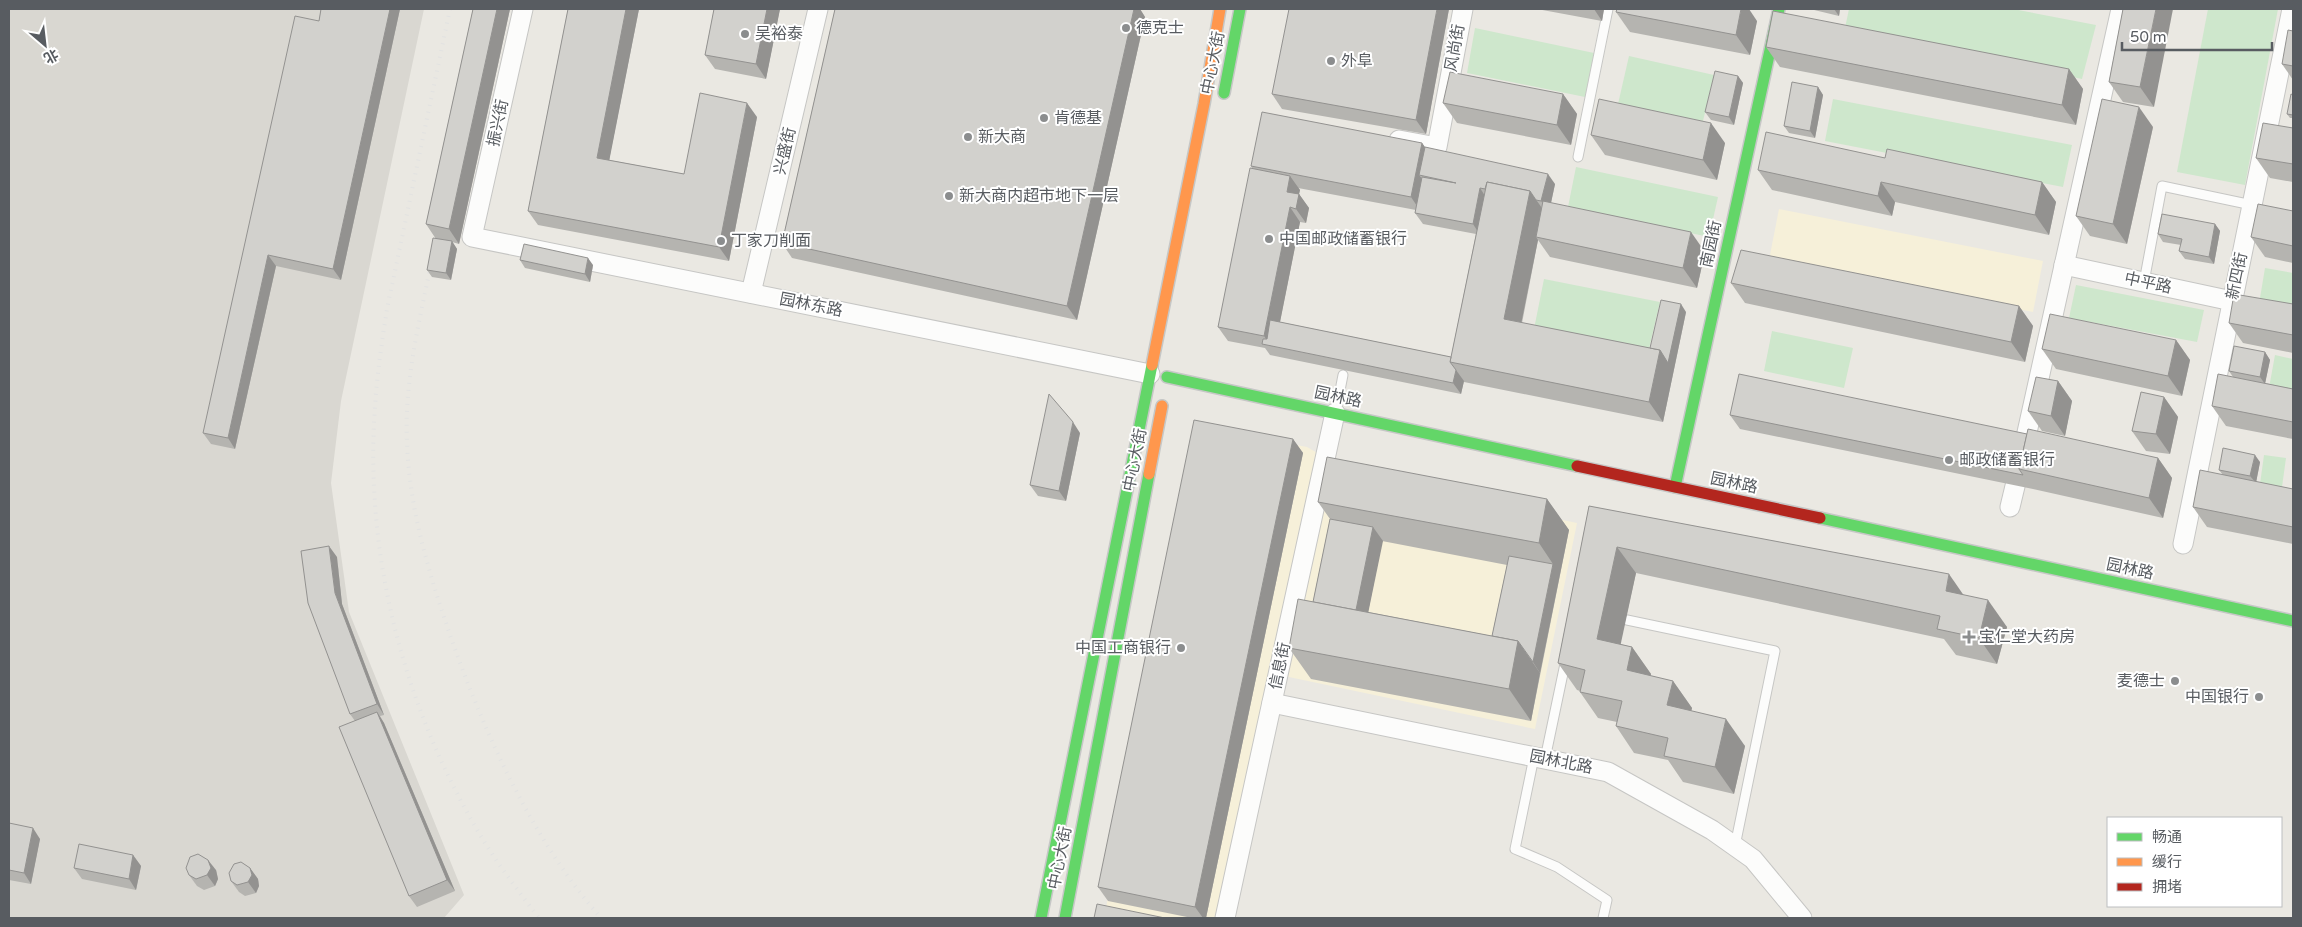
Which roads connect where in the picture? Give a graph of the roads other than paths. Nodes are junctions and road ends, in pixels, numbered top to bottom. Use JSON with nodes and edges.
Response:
{"nodes":[{"id":1,"x":523,"y":9,"type":"edge"},
{"id":2,"x":818,"y":9,"type":"edge"},
{"id":3,"x":1220,"y":9,"type":"edge"},
{"id":4,"x":1240,"y":9,"type":"edge"},
{"id":5,"x":1462,"y":9,"type":"edge"},
{"id":6,"x":1608,"y":9,"type":"edge"},
{"id":7,"x":1779,"y":9,"type":"edge"},
{"id":8,"x":2121,"y":9,"type":"edge"},
{"id":9,"x":2292,"y":9,"type":"edge"},
{"id":10,"x":1221,"y":106,"type":"dead end"},
{"id":11,"x":1378,"y":136,"type":"edge"},
{"id":12,"x":1578,"y":157,"type":"dead end"},
{"id":13,"x":2260,"y":206,"type":"junction"},
{"id":14,"x":472,"y":237,"type":"joint"},
{"id":15,"x":2064,"y":265,"type":"junction"},
{"id":16,"x":2144,"y":282,"type":"junction"},
{"id":17,"x":751,"y":293,"type":"junction"},
{"id":18,"x":2232,"y":301,"type":"junction"},
{"id":19,"x":1343,"y":376,"type":"edge"},
{"id":20,"x":1163,"y":380,"type":"junction"},
{"id":21,"x":1335,"y":413,"type":"junction"},
{"id":22,"x":2024,"y":446,"type":"edge"},
{"id":23,"x":2016,"y":482,"type":"edge"},
{"id":24,"x":1675,"y":487,"type":"junction"},
{"id":25,"x":2010,"y":507,"type":"dead end"},
{"id":26,"x":2183,"y":544,"type":"dead end"},
{"id":27,"x":1627,"y":620,"type":"dead end"},
{"id":28,"x":2293,"y":621,"type":"edge"},
{"id":29,"x":1568,"y":646,"type":"edge"},
{"id":30,"x":1272,"y":704,"type":"junction"},
{"id":31,"x":1540,"y":758,"type":"junction"},
{"id":32,"x":1735,"y":846,"type":"junction"},
{"id":33,"x":1041,"y":918,"type":"edge"},
{"id":34,"x":1065,"y":918,"type":"edge"},
{"id":35,"x":1225,"y":918,"type":"edge"},
{"id":36,"x":1603,"y":918,"type":"edge"},
{"id":37,"x":1802,"y":918,"type":"edge"}],
"edges":[{"from":1,"to":14,"type":"street","name":"振兴街"},
{"from":2,"to":17,"type":"street","name":"兴盛街"},
{"from":3,"to":20,"type":"street","name":"中心大街"},
{"from":4,"to":10,"type":"street","name":"中心大街"},
{"from":5,"to":11,"type":"street","name":"风尚街"},
{"from":6,"to":12,"type":"lane"},
{"from":7,"to":24,"type":"street","name":"南园街"},
{"from":8,"to":15,"type":"street"},
{"from":9,"to":13,"type":"street","name":"新四街"},
{"from":13,"to":16,"type":"lane"},
{"from":13,"to":18,"type":"street","name":"新四街"},
{"from":14,"to":17,"type":"street","name":"园林东路"},
{"from":15,"to":16,"type":"street","name":"中平路"},
{"from":15,"to":22,"type":"street"},
{"from":16,"to":18,"type":"street","name":"中平路"},
{"from":17,"to":20,"type":"street","name":"园林东路"},
{"from":18,"to":26,"type":"street","name":"新四街"},
{"from":19,"to":21,"type":"lane"},
{"from":20,"to":21,"type":"street","name":"园林路"},
{"from":20,"to":33,"type":"street","name":"中心大街"},
{"from":20,"to":34,"type":"street","name":"中心大街"},
{"from":21,"to":24,"type":"street","name":"园林路"},
{"from":21,"to":30,"type":"street","name":"信息街"},
{"from":23,"to":25,"type":"street"},
{"from":24,"to":28,"type":"street","name":"园林路"},
{"from":27,"to":32,"type":"lane"},
{"from":29,"to":31,"type":"lane"},
{"from":30,"to":31,"type":"street","name":"园林北路"},
{"from":30,"to":35,"type":"street","name":"信息街"},
{"from":31,"to":32,"type":"street","name":"园林北路"},
{"from":31,"to":36,"type":"lane"},
{"from":32,"to":37,"type":"street","name":"园林北路"}]}
